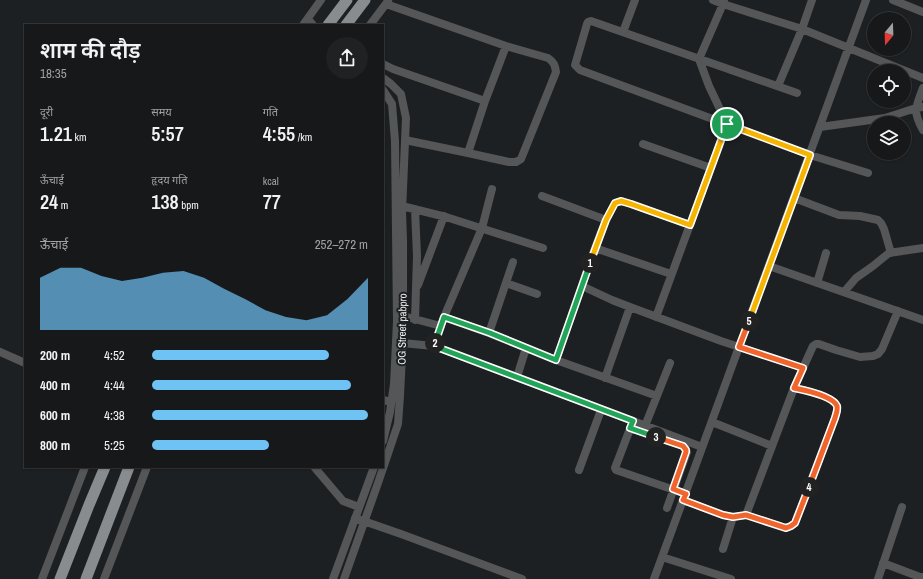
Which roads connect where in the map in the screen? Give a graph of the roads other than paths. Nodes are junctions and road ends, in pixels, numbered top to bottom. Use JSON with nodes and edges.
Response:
{"nodes":[{"id":1,"x":321,"y":0,"type":"edge"},
{"id":2,"x":347,"y":0,"type":"edge"},
{"id":3,"x":365,"y":0,"type":"edge"},
{"id":4,"x":635,"y":0,"type":"edge"},
{"id":5,"x":713,"y":0,"type":"edge"},
{"id":6,"x":812,"y":0,"type":"edge"},
{"id":7,"x":866,"y":0,"type":"edge"},
{"id":8,"x":893,"y":0,"type":"edge"},
{"id":9,"x":387,"y":2,"type":"edge"},
{"id":10,"x":723,"y":2,"type":"edge"},
{"id":11,"x":923,"y":12,"type":"edge"},
{"id":12,"x":308,"y":23,"type":"edge"},
{"id":13,"x":329,"y":24,"type":"edge"},
{"id":14,"x":347,"y":24,"type":"edge"},
{"id":15,"x":371,"y":24,"type":"edge"},
{"id":16,"x":802,"y":29,"type":"junction"},
{"id":17,"x":623,"y":32,"type":"junction"},
{"id":18,"x":506,"y":46,"type":"junction"},
{"id":19,"x":849,"y":47,"type":"junction"},
{"id":20,"x":699,"y":59,"type":"junction"},
{"id":21,"x":384,"y":64,"type":"edge"},
{"id":22,"x":923,"y":78,"type":"edge"},
{"id":23,"x":384,"y":79,"type":"edge"},
{"id":24,"x":778,"y":86,"type":"junction"},
{"id":25,"x":923,"y":88,"type":"edge"},
{"id":26,"x":384,"y":92,"type":"edge"},
{"id":27,"x":798,"y":93,"type":"dead end"},
{"id":28,"x":485,"y":101,"type":"junction"},
{"id":29,"x":919,"y":107,"type":"edge"},
{"id":30,"x":727,"y":124,"type":"junction"},
{"id":31,"x":820,"y":127,"type":"junction"},
{"id":32,"x":923,"y":130,"type":"edge"},
{"id":33,"x":405,"y":140,"type":"junction"},
{"id":34,"x":643,"y":144,"type":"dead end"},
{"id":35,"x":468,"y":153,"type":"junction"},
{"id":36,"x":810,"y":155,"type":"junction"},
{"id":37,"x":711,"y":168,"type":"junction"},
{"id":38,"x":868,"y":173,"type":"dead end"},
{"id":39,"x":492,"y":190,"type":"dead end"},
{"id":40,"x":542,"y":196,"type":"dead end"},
{"id":41,"x":794,"y":198,"type":"junction"},
{"id":42,"x":399,"y":205,"type":"junction"},
{"id":43,"x":415,"y":209,"type":"junction"},
{"id":44,"x":444,"y":216,"type":"junction"},
{"id":45,"x":606,"y":220,"type":"junction"},
{"id":46,"x":690,"y":225,"type":"junction"},
{"id":47,"x":482,"y":228,"type":"junction"},
{"id":48,"x":543,"y":248,"type":"dead end"},
{"id":49,"x":595,"y":248,"type":"junction"},
{"id":50,"x":923,"y":248,"type":"edge"},
{"id":51,"x":826,"y":253,"type":"dead end"},
{"id":52,"x":891,"y":253,"type":"junction"},
{"id":53,"x":513,"y":262,"type":"dead end"},
{"id":54,"x":769,"y":266,"type":"junction"},
{"id":55,"x":671,"y":274,"type":"junction"},
{"id":56,"x":506,"y":283,"type":"junction"},
{"id":57,"x":817,"y":283,"type":"junction"},
{"id":58,"x":582,"y":286,"type":"junction"},
{"id":59,"x":416,"y":292,"type":"junction"},
{"id":60,"x":844,"y":292,"type":"junction"},
{"id":61,"x":537,"y":294,"type":"dead end"},
{"id":62,"x":630,"y":307,"type":"junction"},
{"id":63,"x":898,"y":311,"type":"junction"},
{"id":64,"x":403,"y":316,"type":"junction"},
{"id":65,"x":656,"y":316,"type":"junction"},
{"id":66,"x":444,"y":317,"type":"junction"},
{"id":67,"x":415,"y":320,"type":"junction"},
{"id":68,"x":923,"y":320,"type":"edge"},
{"id":69,"x":441,"y":326,"type":"junction"},
{"id":70,"x":490,"y":333,"type":"junction"},
{"id":71,"x":402,"y":343,"type":"junction"},
{"id":72,"x":434,"y":346,"type":"junction"},
{"id":73,"x":739,"y":347,"type":"junction"},
{"id":74,"x":526,"y":348,"type":"junction"},
{"id":75,"x":0,"y":352,"type":"edge"},
{"id":76,"x":556,"y":360,"type":"junction"},
{"id":77,"x":24,"y":363,"type":"edge"},
{"id":78,"x":670,"y":363,"type":"dead end"},
{"id":79,"x":803,"y":368,"type":"junction"},
{"id":80,"x":517,"y":377,"type":"junction"},
{"id":81,"x":605,"y":378,"type":"junction"},
{"id":82,"x":794,"y":388,"type":"junction"},
{"id":83,"x":657,"y":396,"type":"junction"},
{"id":84,"x":387,"y":401,"type":"edge"},
{"id":85,"x":602,"y":410,"type":"junction"},
{"id":86,"x":712,"y":422,"type":"junction"},
{"id":87,"x":632,"y":425,"type":"junction"},
{"id":88,"x":645,"y":426,"type":"junction"},
{"id":89,"x":384,"y":438,"type":"edge"},
{"id":90,"x":772,"y":446,"type":"junction"},
{"id":91,"x":702,"y":447,"type":"junction"},
{"id":92,"x":384,"y":464,"type":"edge"},
{"id":93,"x":85,"y":468,"type":"edge"},
{"id":94,"x":105,"y":468,"type":"edge"},
{"id":95,"x":129,"y":468,"type":"edge"},
{"id":96,"x":147,"y":468,"type":"edge"},
{"id":97,"x":315,"y":468,"type":"dead end"},
{"id":98,"x":374,"y":468,"type":"edge"},
{"id":99,"x":383,"y":468,"type":"edge"},
{"id":100,"x":578,"y":470,"type":"dead end"},
{"id":101,"x":673,"y":489,"type":"junction"},
{"id":102,"x":684,"y":497,"type":"junction"},
{"id":103,"x":358,"y":507,"type":"junction"},
{"id":104,"x":902,"y":507,"type":"dead end"},
{"id":105,"x":667,"y":508,"type":"dead end"},
{"id":106,"x":746,"y":515,"type":"junction"},
{"id":107,"x":733,"y":517,"type":"junction"},
{"id":108,"x":355,"y":518,"type":"junction"},
{"id":109,"x":364,"y":521,"type":"junction"},
{"id":110,"x":723,"y":549,"type":"dead end"},
{"id":111,"x":662,"y":557,"type":"junction"},
{"id":112,"x":883,"y":563,"type":"junction"},
{"id":113,"x":923,"y":577,"type":"edge"},
{"id":114,"x":42,"y":579,"type":"edge"},
{"id":115,"x":60,"y":579,"type":"edge"},
{"id":116,"x":86,"y":579,"type":"edge"},
{"id":117,"x":104,"y":579,"type":"edge"},
{"id":118,"x":333,"y":579,"type":"edge"},
{"id":119,"x":344,"y":579,"type":"edge"},
{"id":120,"x":520,"y":579,"type":"edge"},
{"id":121,"x":654,"y":579,"type":"edge"},
{"id":122,"x":731,"y":579,"type":"edge"},
{"id":123,"x":878,"y":579,"type":"edge"}],
"edges":[{"from":1,"to":12,"type":"street"},
{"from":2,"to":13,"type":"main road"},
{"from":3,"to":14,"type":"main road"},
{"from":4,"to":17,"type":"street"},
{"from":5,"to":10,"type":"street"},
{"from":6,"to":16,"type":"street"},
{"from":7,"to":19,"type":"street"},
{"from":8,"to":11,"type":"street"},
{"from":9,"to":15,"type":"street"},
{"from":9,"to":18,"type":"street"},
{"from":10,"to":16,"type":"street"},
{"from":10,"to":20,"type":"street"},
{"from":16,"to":19,"type":"street"},
{"from":16,"to":24,"type":"street"},
{"from":17,"to":20,"type":"street"},
{"from":17,"to":30,"type":"street"},
{"from":18,"to":28,"type":"street"},
{"from":18,"to":35,"type":"street"},
{"from":19,"to":22,"type":"street"},
{"from":19,"to":31,"type":"street"},
{"from":20,"to":24,"type":"street"},
{"from":20,"to":30,"type":"street"},
{"from":21,"to":28,"type":"street"},
{"from":23,"to":33,"type":"street","name":"OG Street pabpro"},
{"from":24,"to":27,"type":"street"},
{"from":25,"to":29,"type":"street"},
{"from":26,"to":42,"type":"street","name":"OG Street pabpro"},
{"from":28,"to":35,"type":"street"},
{"from":29,"to":31,"type":"street"},
{"from":29,"to":32,"type":"street"},
{"from":30,"to":36,"type":"street"},
{"from":30,"to":37,"type":"street"},
{"from":31,"to":36,"type":"street"},
{"from":33,"to":35,"type":"street"},
{"from":33,"to":42,"type":"street","name":"OG Street pabpro"},
{"from":34,"to":37,"type":"street"},
{"from":36,"to":38,"type":"street"},
{"from":36,"to":41,"type":"street"},
{"from":37,"to":46,"type":"street"},
{"from":39,"to":47,"type":"street"},
{"from":40,"to":45,"type":"street"},
{"from":41,"to":52,"type":"street"},
{"from":41,"to":54,"type":"street"},
{"from":42,"to":43,"type":"street"},
{"from":42,"to":64,"type":"street","name":"OG Street pabpro"},
{"from":42,"to":84,"type":"street","name":"OG Street pabpro"},
{"from":43,"to":44,"type":"street"},
{"from":43,"to":59,"type":"street"},
{"from":44,"to":47,"type":"street"},
{"from":44,"to":59,"type":"street"},
{"from":45,"to":46,"type":"street"},
{"from":45,"to":49,"type":"street"},
{"from":46,"to":55,"type":"street"},
{"from":47,"to":48,"type":"street"},
{"from":47,"to":66,"type":"street"},
{"from":49,"to":55,"type":"street"},
{"from":49,"to":58,"type":"street"},
{"from":50,"to":52,"type":"street"},
{"from":51,"to":57,"type":"street"},
{"from":52,"to":60,"type":"street"},
{"from":53,"to":56,"type":"street"},
{"from":54,"to":57,"type":"street"},
{"from":54,"to":73,"type":"street"},
{"from":55,"to":65,"type":"street"},
{"from":56,"to":61,"type":"street"},
{"from":56,"to":70,"type":"street"},
{"from":57,"to":60,"type":"street"},
{"from":58,"to":62,"type":"street"},
{"from":58,"to":76,"type":"street"},
{"from":59,"to":67,"type":"street"},
{"from":60,"to":63,"type":"street"},
{"from":62,"to":65,"type":"street"},
{"from":62,"to":81,"type":"street"},
{"from":63,"to":68,"type":"street"},
{"from":63,"to":79,"type":"street"},
{"from":64,"to":67,"type":"street"},
{"from":64,"to":71,"type":"street","name":"OG Street pabpro"},
{"from":65,"to":73,"type":"street"},
{"from":66,"to":69,"type":"street"},
{"from":66,"to":70,"type":"street"},
{"from":67,"to":69,"type":"street"},
{"from":69,"to":72,"type":"street"},
{"from":70,"to":74,"type":"street"},
{"from":71,"to":72,"type":"street"},
{"from":71,"to":92,"type":"street","name":"OG Street pabpro"},
{"from":72,"to":80,"type":"street"},
{"from":73,"to":79,"type":"street"},
{"from":73,"to":86,"type":"street"},
{"from":74,"to":76,"type":"street"},
{"from":74,"to":80,"type":"street"},
{"from":75,"to":77,"type":"street"},
{"from":76,"to":81,"type":"street"},
{"from":78,"to":83,"type":"street"},
{"from":79,"to":82,"type":"street"},
{"from":80,"to":85,"type":"street"},
{"from":81,"to":83,"type":"street"},
{"from":82,"to":90,"type":"street"},
{"from":82,"to":106,"type":"street"},
{"from":83,"to":88,"type":"street"},
{"from":84,"to":89,"type":"street","name":"OG Street pabpro"},
{"from":85,"to":87,"type":"street"},
{"from":85,"to":100,"type":"street"},
{"from":86,"to":90,"type":"street"},
{"from":86,"to":91,"type":"street"},
{"from":87,"to":88,"type":"street"},
{"from":87,"to":101,"type":"street"},
{"from":87,"to":101,"type":"street"},
{"from":88,"to":91,"type":"street"},
{"from":90,"to":106,"type":"street"},
{"from":91,"to":102,"type":"street"},
{"from":93,"to":114,"type":"street"},
{"from":94,"to":115,"type":"main road"},
{"from":95,"to":116,"type":"main road"},
{"from":96,"to":117,"type":"street"},
{"from":97,"to":103,"type":"street"},
{"from":98,"to":103,"type":"street"},
{"from":99,"to":109,"type":"street","name":"OG Street pabpro"},
{"from":101,"to":102,"type":"street"},
{"from":101,"to":105,"type":"street"},
{"from":102,"to":107,"type":"street"},
{"from":102,"to":111,"type":"street"},
{"from":103,"to":108,"type":"street"},
{"from":104,"to":112,"type":"street"},
{"from":106,"to":107,"type":"street"},
{"from":107,"to":110,"type":"street"},
{"from":108,"to":109,"type":"street"},
{"from":108,"to":118,"type":"street"},
{"from":109,"to":119,"type":"street","name":"OG Street pabpro"},
{"from":109,"to":120,"type":"street"},
{"from":111,"to":121,"type":"street"},
{"from":111,"to":122,"type":"street"},
{"from":112,"to":113,"type":"street"},
{"from":112,"to":123,"type":"street"}]}
